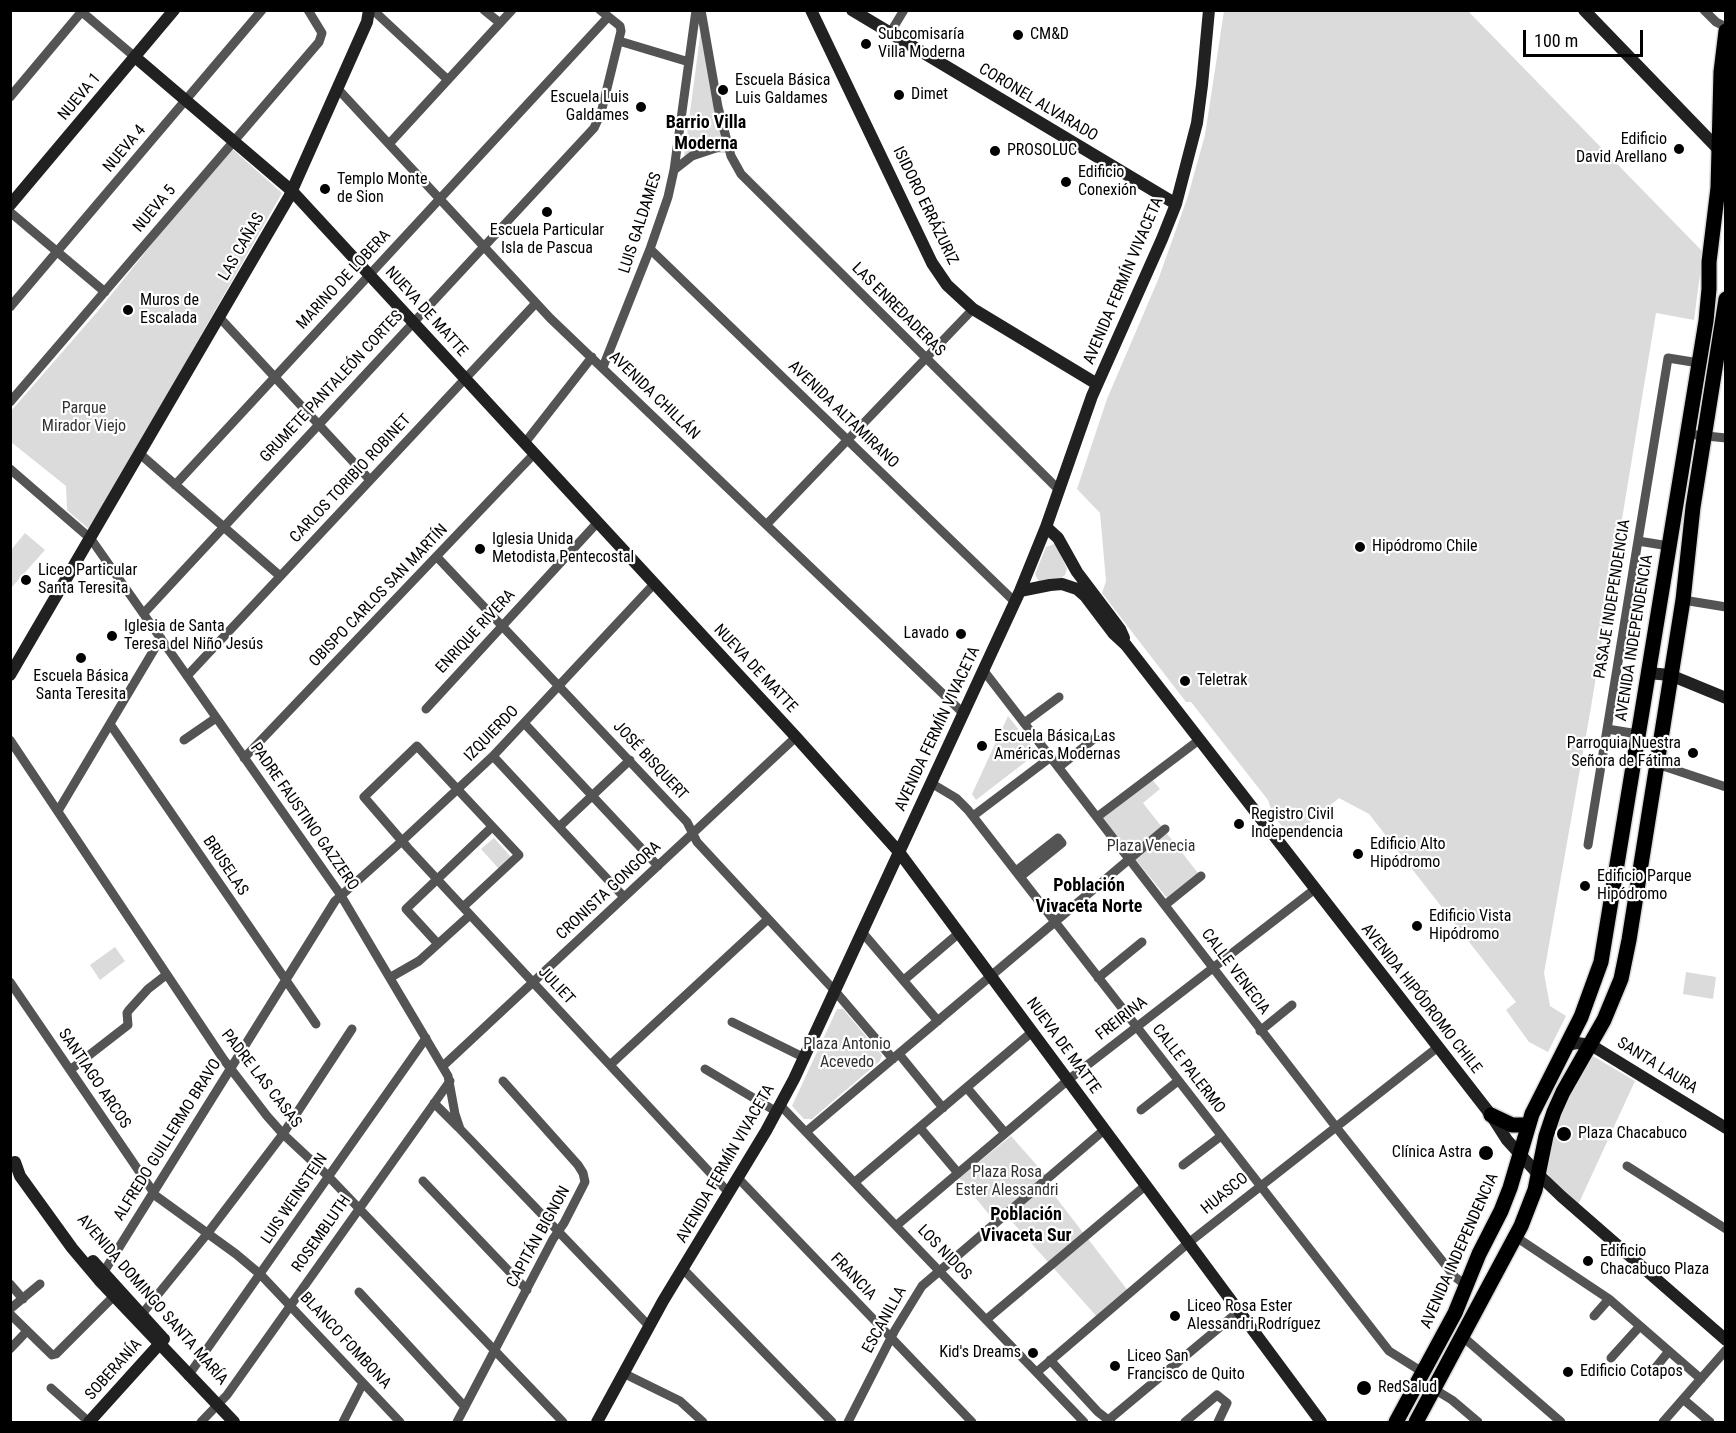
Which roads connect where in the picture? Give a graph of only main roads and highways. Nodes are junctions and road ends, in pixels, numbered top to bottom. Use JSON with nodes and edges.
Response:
{"nodes":[{"id":1,"x":1725,"y":29,"type":"edge"},
{"id":2,"x":1723,"y":154,"type":"edge"},
{"id":3,"x":1725,"y":298,"type":"edge"},
{"id":4,"x":1723,"y":336,"type":"edge"},
{"id":5,"x":1491,"y":1115,"type":"road end"},
{"id":6,"x":1528,"y":1125,"type":"junction"},
{"id":7,"x":1396,"y":1422,"type":"edge"},
{"id":8,"x":1416,"y":1422,"type":"edge"}],
"edges":[{"from":1,"to":2,"type":"main road","name":"AVENIDA INDEPENDENCIA"},
{"from":2,"to":6,"type":"main road","name":"AVENIDA INDEPENDENCIA"},
{"from":3,"to":4,"type":"main road"},
{"from":4,"to":8,"type":"main road"},
{"from":5,"to":6,"type":"main road"},
{"from":6,"to":7,"type":"main road","name":"AVENIDA INDEPENDENCIA"}]}
